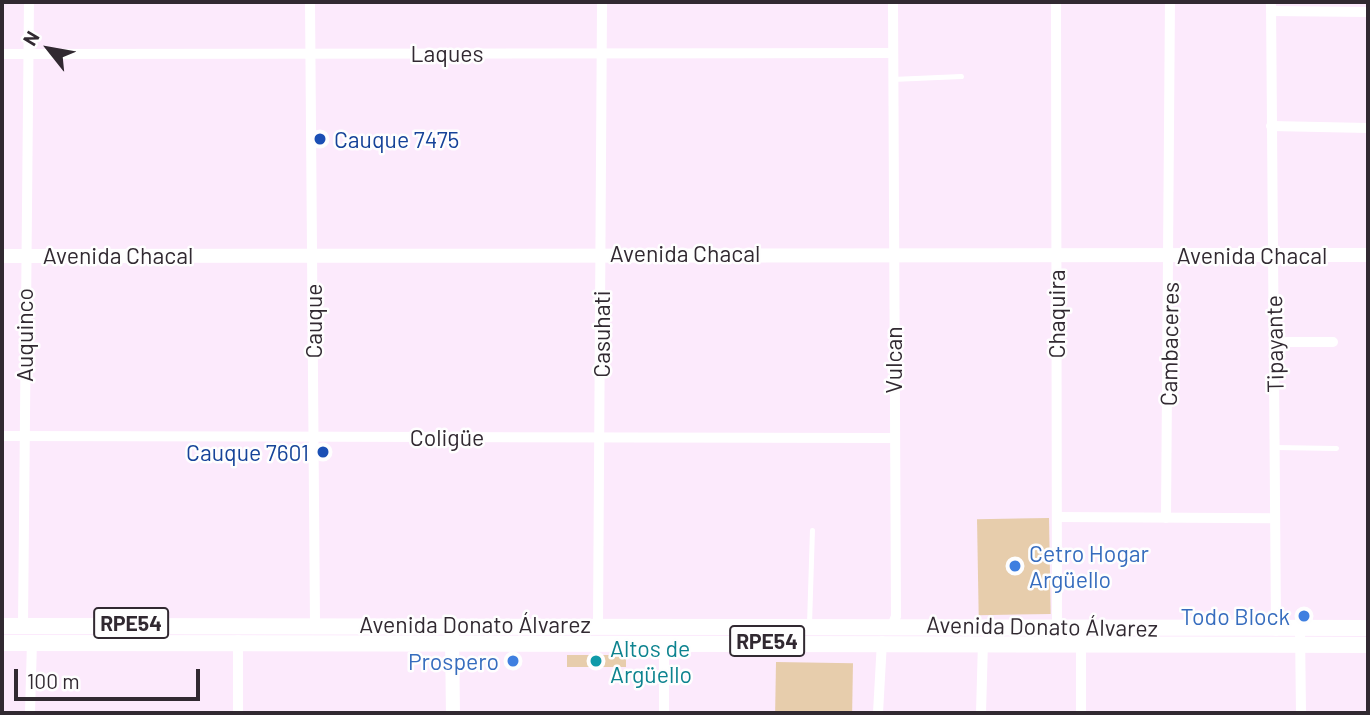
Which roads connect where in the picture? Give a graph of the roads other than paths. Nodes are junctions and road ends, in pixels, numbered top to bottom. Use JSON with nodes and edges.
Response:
{"nodes":[{"id":1,"x":29,"y":2,"type":"edge"},
{"id":2,"x":310,"y":2,"type":"edge"},
{"id":3,"x":602,"y":2,"type":"edge"},
{"id":4,"x":893,"y":2,"type":"edge"},
{"id":5,"x":1056,"y":2,"type":"edge"},
{"id":6,"x":1170,"y":2,"type":"edge"},
{"id":7,"x":1271,"y":6,"type":"edge"},
{"id":8,"x":1368,"y":12,"type":"edge"},
{"id":9,"x":311,"y":53,"type":"junction"},
{"id":10,"x":602,"y":53,"type":"junction"},
{"id":11,"x":892,"y":53,"type":"junction"},
{"id":12,"x":2,"y":54,"type":"edge"},
{"id":13,"x":29,"y":54,"type":"junction"},
{"id":14,"x":961,"y":76,"type":"dead end"},
{"id":15,"x":892,"y":79,"type":"junction"},
{"id":16,"x":1271,"y":126,"type":"junction"},
{"id":17,"x":1368,"y":128,"type":"edge"},
{"id":18,"x":894,"y":252,"type":"junction"},
{"id":19,"x":312,"y":254,"type":"junction"},
{"id":20,"x":601,"y":254,"type":"junction"},
{"id":21,"x":1055,"y":254,"type":"junction"},
{"id":22,"x":1273,"y":254,"type":"junction"},
{"id":23,"x":1170,"y":255,"type":"junction"},
{"id":24,"x":1368,"y":255,"type":"edge"},
{"id":25,"x":2,"y":256,"type":"edge"},
{"id":26,"x":24,"y":256,"type":"junction"},
{"id":27,"x":1274,"y":342,"type":"junction"},
{"id":28,"x":1333,"y":342,"type":"dead end"},
{"id":29,"x":2,"y":436,"type":"edge"},
{"id":30,"x":24,"y":436,"type":"junction"},
{"id":31,"x":313,"y":437,"type":"junction"},
{"id":32,"x":601,"y":438,"type":"junction"},
{"id":33,"x":893,"y":438,"type":"junction"},
{"id":34,"x":1275,"y":447,"type":"junction"},
{"id":35,"x":1336,"y":448,"type":"dead end"},
{"id":36,"x":1057,"y":517,"type":"junction"},
{"id":37,"x":1166,"y":518,"type":"junction"},
{"id":38,"x":1275,"y":518,"type":"junction"},
{"id":39,"x":812,"y":530,"type":"dead end"},
{"id":40,"x":315,"y":623,"type":"junction"},
{"id":41,"x":598,"y":624,"type":"junction"},
{"id":42,"x":809,"y":624,"type":"junction"},
{"id":43,"x":894,"y":624,"type":"junction"},
{"id":44,"x":23,"y":625,"type":"junction"},
{"id":45,"x":2,"y":626,"type":"edge"},
{"id":46,"x":1057,"y":626,"type":"junction"},
{"id":47,"x":1081,"y":626,"type":"junction"},
{"id":48,"x":1368,"y":628,"type":"edge"},
{"id":49,"x":452,"y":632,"type":"junction"},
{"id":50,"x":1276,"y":637,"type":"junction"},
{"id":51,"x":1300,"y":637,"type":"junction"},
{"id":52,"x":238,"y":640,"type":"junction"},
{"id":53,"x":316,"y":640,"type":"junction"},
{"id":54,"x":664,"y":641,"type":"junction"},
{"id":55,"x":881,"y":642,"type":"junction"},
{"id":56,"x":983,"y":642,"type":"junction"},
{"id":57,"x":2,"y":643,"type":"edge"},
{"id":58,"x":32,"y":643,"type":"junction"},
{"id":59,"x":1082,"y":643,"type":"junction"},
{"id":60,"x":1368,"y":645,"type":"edge"},
{"id":61,"x":30,"y":713,"type":"edge"},
{"id":62,"x":238,"y":713,"type":"edge"},
{"id":63,"x":453,"y":713,"type":"edge"},
{"id":64,"x":664,"y":713,"type":"edge"},
{"id":65,"x":878,"y":713,"type":"edge"},
{"id":66,"x":981,"y":713,"type":"edge"},
{"id":67,"x":1081,"y":713,"type":"edge"},
{"id":68,"x":1301,"y":713,"type":"edge"}],
"edges":[{"from":1,"to":13,"type":"street","name":"Auquinco"},
{"from":2,"to":9,"type":"street","name":"Cauque"},
{"from":3,"to":10,"type":"street","name":"Casuhati"},
{"from":4,"to":11,"type":"street","name":"Vulcan"},
{"from":5,"to":21,"type":"street","name":"Chaquira"},
{"from":6,"to":23,"type":"street","name":"Cambaceres"},
{"from":7,"to":8,"type":"street"},
{"from":7,"to":16,"type":"street","name":"Tipayante"},
{"from":9,"to":10,"type":"street","name":"Laques"},
{"from":9,"to":13,"type":"street","name":"Laques"},
{"from":9,"to":19,"type":"street","name":"Cauque"},
{"from":10,"to":11,"type":"street","name":"Laques"},
{"from":10,"to":20,"type":"street","name":"Casuhati"},
{"from":11,"to":15,"type":"street","name":"Vulcan"},
{"from":12,"to":13,"type":"street","name":"Laques"},
{"from":13,"to":26,"type":"street","name":"Auquinco"},
{"from":14,"to":15,"type":"lane"},
{"from":15,"to":18,"type":"street","name":"Vulcan"},
{"from":16,"to":17,"type":"street"},
{"from":16,"to":22,"type":"street","name":"Tipayante"},
{"from":18,"to":20,"type":"main road","name":"Avenida Chacal"},
{"from":18,"to":21,"type":"main road","name":"Avenida Chacal"},
{"from":18,"to":33,"type":"street","name":"Vulcan"},
{"from":19,"to":20,"type":"main road","name":"Avenida Chacal"},
{"from":19,"to":26,"type":"main road","name":"Avenida Chacal"},
{"from":19,"to":31,"type":"street","name":"Cauque"},
{"from":20,"to":32,"type":"street","name":"Casuhati"},
{"from":21,"to":23,"type":"main road","name":"Avenida Chacal"},
{"from":21,"to":36,"type":"street","name":"Chaquira"},
{"from":22,"to":23,"type":"main road","name":"Avenida Chacal"},
{"from":22,"to":24,"type":"main road","name":"Avenida Chacal"},
{"from":22,"to":27,"type":"street","name":"Tipayante"},
{"from":23,"to":37,"type":"street","name":"Cambaceres"},
{"from":25,"to":26,"type":"main road","name":"Avenida Chacal"},
{"from":26,"to":30,"type":"street","name":"Auquinco"},
{"from":27,"to":28,"type":"street"},
{"from":27,"to":34,"type":"street","name":"Tipayante"},
{"from":29,"to":30,"type":"street","name":"Coligüe"},
{"from":30,"to":31,"type":"street","name":"Coligüe"},
{"from":30,"to":44,"type":"street","name":"Auquinco"},
{"from":31,"to":32,"type":"street","name":"Coligüe"},
{"from":31,"to":40,"type":"street","name":"Cauque"},
{"from":32,"to":33,"type":"street","name":"Coligüe"},
{"from":32,"to":41,"type":"street","name":"Casuhati"},
{"from":33,"to":43,"type":"street","name":"Vulcan"},
{"from":34,"to":35,"type":"lane"},
{"from":34,"to":38,"type":"street","name":"Tipayante"},
{"from":36,"to":37,"type":"street"},
{"from":36,"to":46,"type":"street","name":"Chaquira"},
{"from":37,"to":38,"type":"street"},
{"from":38,"to":50,"type":"street","name":"Tipayante"},
{"from":39,"to":42,"type":"lane"},
{"from":40,"to":44,"type":"main road","name":"Avenida Donato Álvarez","number":"RPE54"},
{"from":40,"to":49,"type":"main road","name":"Avenida Donato Álvarez","number":"RPE54"},
{"from":40,"to":53,"type":"street","name":"Cauque"},
{"from":41,"to":42,"type":"main road","name":"Avenida Donato Álvarez","number":"RPE54"},
{"from":41,"to":49,"type":"main road","name":"Avenida Donato Álvarez","number":"RPE54"},
{"from":42,"to":43,"type":"main road","name":"Avenida Donato Álvarez","number":"RPE54"},
{"from":43,"to":46,"type":"main road","name":"Avenida Donato Álvarez","number":"RPE54"},
{"from":43,"to":55,"type":"street"},
{"from":44,"to":45,"type":"main road","name":"Avenida Donato Álvarez","number":"RPE54"},
{"from":46,"to":47,"type":"main road","name":"Avenida Donato Álvarez","number":"RPE54"},
{"from":47,"to":50,"type":"main road","name":"Avenida Donato Álvarez","number":"RPE54"},
{"from":47,"to":59,"type":"street"},
{"from":48,"to":51,"type":"main road","name":"Avenida Donato Álvarez","number":"RPE54"},
{"from":49,"to":53,"type":"main road","name":"Avenida Donato Álvarez","number":"RPE54"},
{"from":49,"to":54,"type":"main road","name":"Avenida Donato Álvarez","number":"RPE54"},
{"from":49,"to":63,"type":"main road"},
{"from":50,"to":51,"type":"main road","name":"Avenida Donato Álvarez","number":"RPE54"},
{"from":50,"to":59,"type":"main road","name":"Avenida Donato Álvarez","number":"RPE54"},
{"from":51,"to":60,"type":"main road","name":"Avenida Donato Álvarez","number":"RPE54"},
{"from":51,"to":68,"type":"street"},
{"from":52,"to":53,"type":"main road","name":"Avenida Donato Álvarez","number":"RPE54"},
{"from":52,"to":58,"type":"main road","name":"Avenida Donato Álvarez","number":"RPE54"},
{"from":52,"to":62,"type":"street"},
{"from":54,"to":55,"type":"main road","name":"Avenida Donato Álvarez","number":"RPE54"},
{"from":54,"to":64,"type":"street"},
{"from":55,"to":56,"type":"main road","name":"Avenida Donato Álvarez","number":"RPE54"},
{"from":55,"to":65,"type":"street"},
{"from":56,"to":59,"type":"main road","name":"Avenida Donato Álvarez","number":"RPE54"},
{"from":56,"to":66,"type":"street"},
{"from":57,"to":58,"type":"main road","name":"Avenida Donato Álvarez","number":"RPE54"},
{"from":58,"to":61,"type":"street"},
{"from":59,"to":67,"type":"street"}]}
